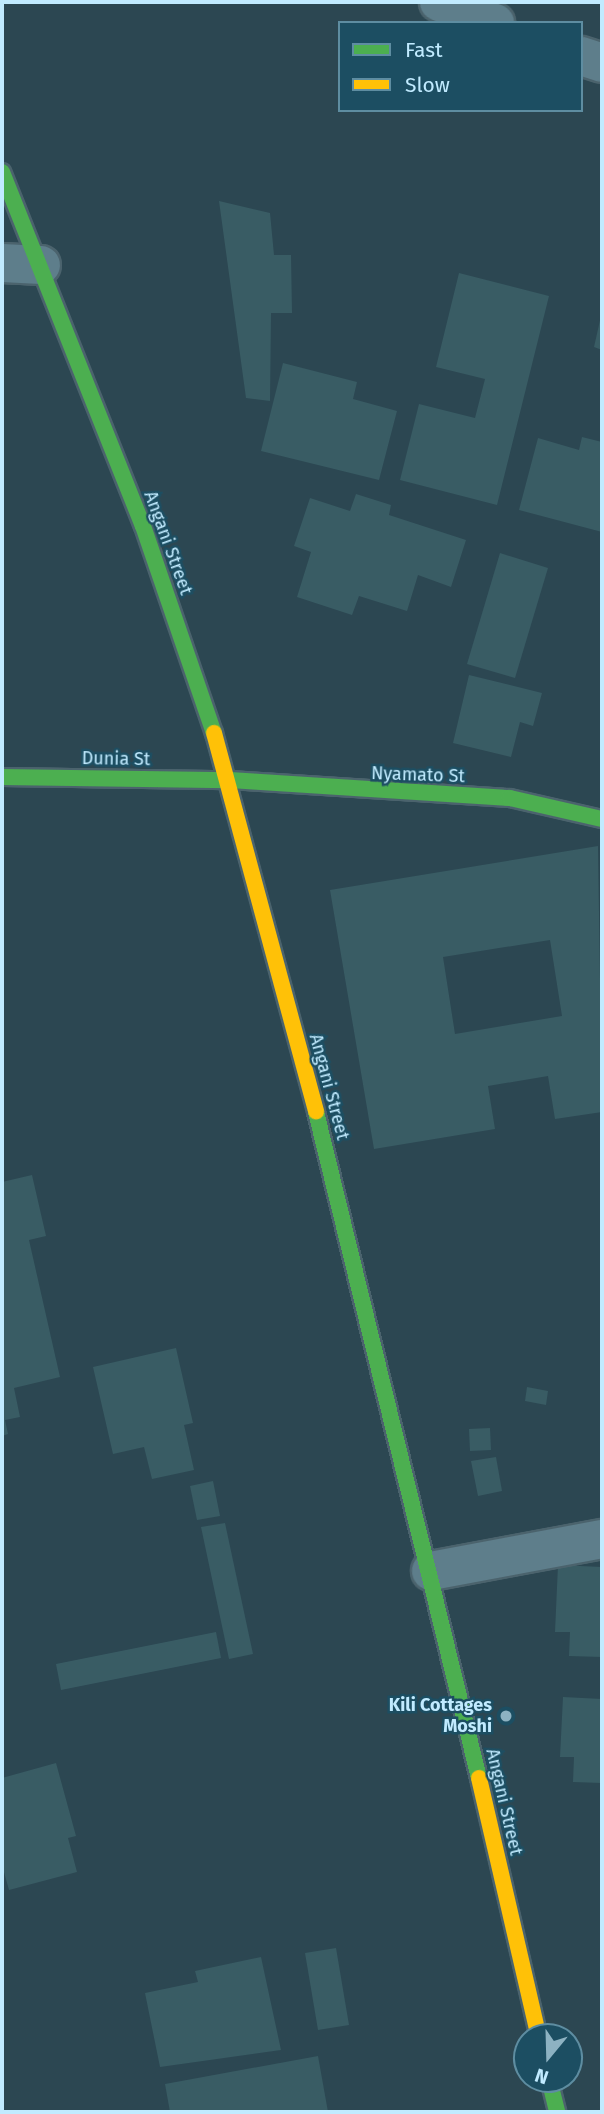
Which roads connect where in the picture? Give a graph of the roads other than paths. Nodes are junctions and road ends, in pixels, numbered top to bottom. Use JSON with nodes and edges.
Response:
{"nodes":[{"id":1,"x":439,"y":2,"type":"edge"},
{"id":2,"x":490,"y":21,"type":"edge"},
{"id":3,"x":583,"y":56,"type":"edge"},
{"id":4,"x":602,"y":63,"type":"edge"},
{"id":5,"x":2,"y":172,"type":"edge"},
{"id":6,"x":2,"y":263,"type":"edge"},
{"id":7,"x":41,"y":265,"type":"junction"},
{"id":8,"x":2,"y":777,"type":"edge"},
{"id":9,"x":230,"y":780,"type":"junction"},
{"id":10,"x":602,"y":819,"type":"edge"},
{"id":11,"x":602,"y":1539,"type":"edge"},
{"id":12,"x":431,"y":1571,"type":"junction"},
{"id":13,"x":536,"y":2023,"type":"edge"},
{"id":14,"x":552,"y":2093,"type":"edge"},
{"id":15,"x":557,"y":2112,"type":"edge"}],
"edges":[{"from":1,"to":2,"type":"street"},
{"from":3,"to":4,"type":"street"},
{"from":5,"to":7,"type":"street","name":"Angani Street"},
{"from":6,"to":7,"type":"street"},
{"from":7,"to":9,"type":"street","name":"Angani Street"},
{"from":8,"to":9,"type":"street","name":"Dunia St"},
{"from":9,"to":10,"type":"street","name":"Nyamato St"},
{"from":9,"to":12,"type":"street","name":"Angani Street"},
{"from":11,"to":12,"type":"street"},
{"from":12,"to":13,"type":"street","name":"Angani Street"},
{"from":14,"to":15,"type":"street"}]}
